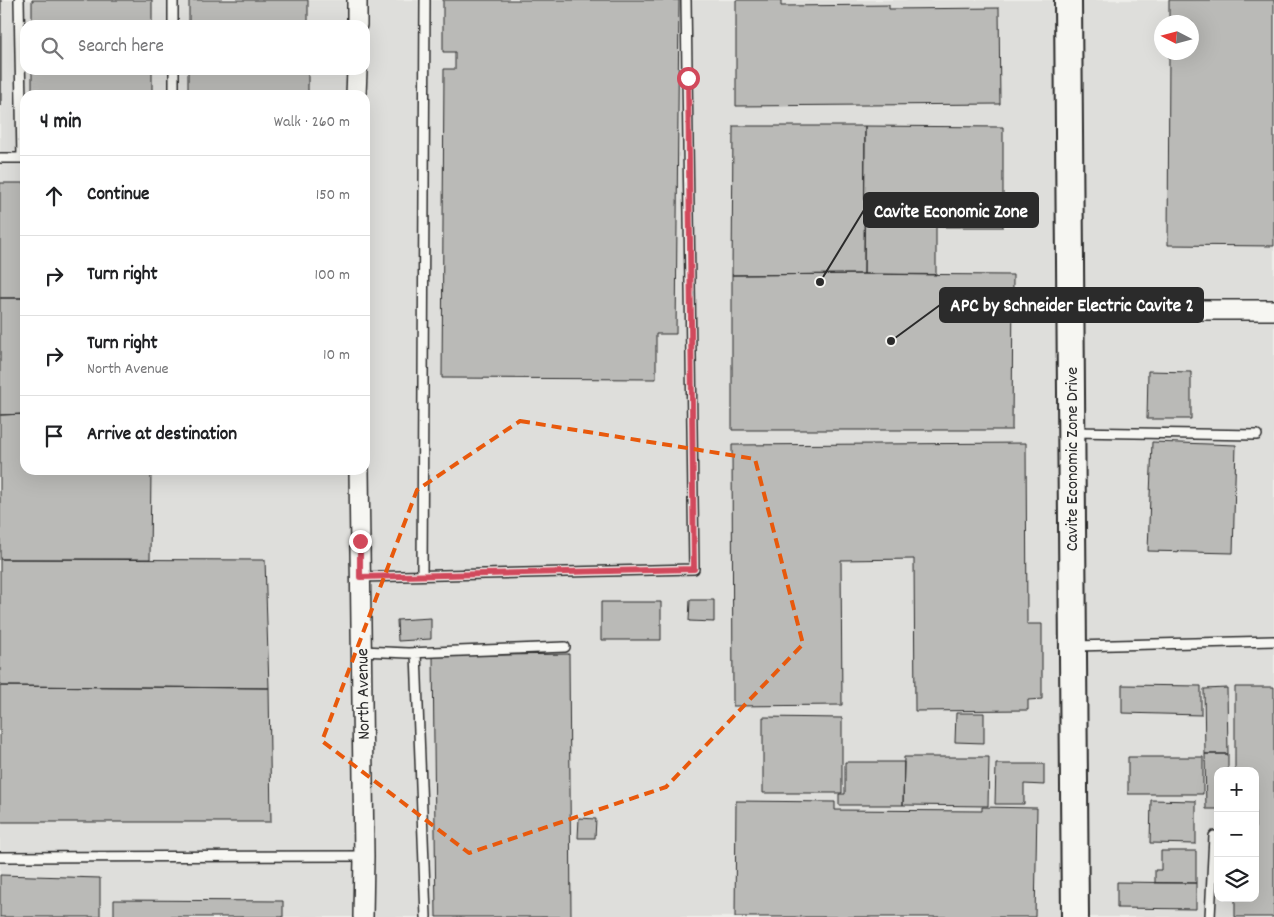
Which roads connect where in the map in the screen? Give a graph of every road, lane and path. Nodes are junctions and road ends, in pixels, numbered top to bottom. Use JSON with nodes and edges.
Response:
{"nodes":[{"id":1,"x":20,"y":0,"type":"edge"},
{"id":2,"x":173,"y":0,"type":"edge"},
{"id":3,"x":358,"y":0,"type":"edge"},
{"id":4,"x":425,"y":0,"type":"edge"},
{"id":5,"x":686,"y":0,"type":"edge"},
{"id":6,"x":1068,"y":0,"type":"edge"},
{"id":7,"x":20,"y":20,"type":"edge"},
{"id":8,"x":173,"y":20,"type":"edge"},
{"id":9,"x":357,"y":20,"type":"edge"},
{"id":10,"x":21,"y":75,"type":"edge"},
{"id":11,"x":174,"y":75,"type":"edge"},
{"id":12,"x":356,"y":75,"type":"edge"},
{"id":13,"x":22,"y":90,"type":"edge"},
{"id":14,"x":174,"y":90,"type":"edge"},
{"id":15,"x":356,"y":90,"type":"edge"},
{"id":16,"x":0,"y":158,"type":"edge"},
{"id":17,"x":20,"y":158,"type":"edge"},
{"id":18,"x":1070,"y":310,"type":"junction"},
{"id":19,"x":1274,"y":310,"type":"edge"},
{"id":20,"x":1071,"y":432,"type":"junction"},
{"id":21,"x":1258,"y":435,"type":"dead end"},
{"id":22,"x":359,"y":475,"type":"edge"},
{"id":23,"x":422,"y":575,"type":"junction"},
{"id":24,"x":360,"y":577,"type":"junction"},
{"id":25,"x":1274,"y":641,"type":"edge"},
{"id":26,"x":1072,"y":646,"type":"junction"},
{"id":27,"x":565,"y":647,"type":"dead end"},
{"id":28,"x":362,"y":651,"type":"junction"},
{"id":29,"x":416,"y":653,"type":"junction"},
{"id":30,"x":1214,"y":836,"type":"dead end"},
{"id":31,"x":364,"y":856,"type":"junction"},
{"id":32,"x":0,"y":857,"type":"edge"},
{"id":33,"x":363,"y":917,"type":"edge"},
{"id":34,"x":426,"y":917,"type":"edge"},
{"id":35,"x":1075,"y":917,"type":"edge"},
{"id":36,"x":1210,"y":917,"type":"edge"}],
"edges":[{"from":1,"to":7,"type":"lane"},
{"from":2,"to":8,"type":"lane"},
{"from":3,"to":9,"type":"street"},
{"from":4,"to":23,"type":"lane"},
{"from":5,"to":23,"type":"lane"},
{"from":6,"to":18,"type":"street","name":"Cavite Economic Zone Drive"},
{"from":10,"to":13,"type":"lane"},
{"from":11,"to":14,"type":"lane"},
{"from":12,"to":15,"type":"street"},
{"from":16,"to":17,"type":"lane"},
{"from":18,"to":19,"type":"street"},
{"from":18,"to":20,"type":"street","name":"Cavite Economic Zone Drive"},
{"from":20,"to":21,"type":"lane"},
{"from":20,"to":26,"type":"street","name":"Cavite Economic Zone Drive"},
{"from":22,"to":24,"type":"street","name":"North Avenue"},
{"from":23,"to":24,"type":"lane"},
{"from":24,"to":28,"type":"street","name":"North Avenue"},
{"from":25,"to":26,"type":"lane"},
{"from":26,"to":35,"type":"street","name":"Cavite Economic Zone Drive"},
{"from":27,"to":29,"type":"lane"},
{"from":28,"to":29,"type":"lane"},
{"from":28,"to":31,"type":"street","name":"North Avenue"},
{"from":29,"to":34,"type":"lane"},
{"from":30,"to":36,"type":"lane"},
{"from":31,"to":32,"type":"lane"},
{"from":31,"to":33,"type":"street","name":"North Avenue"}]}
